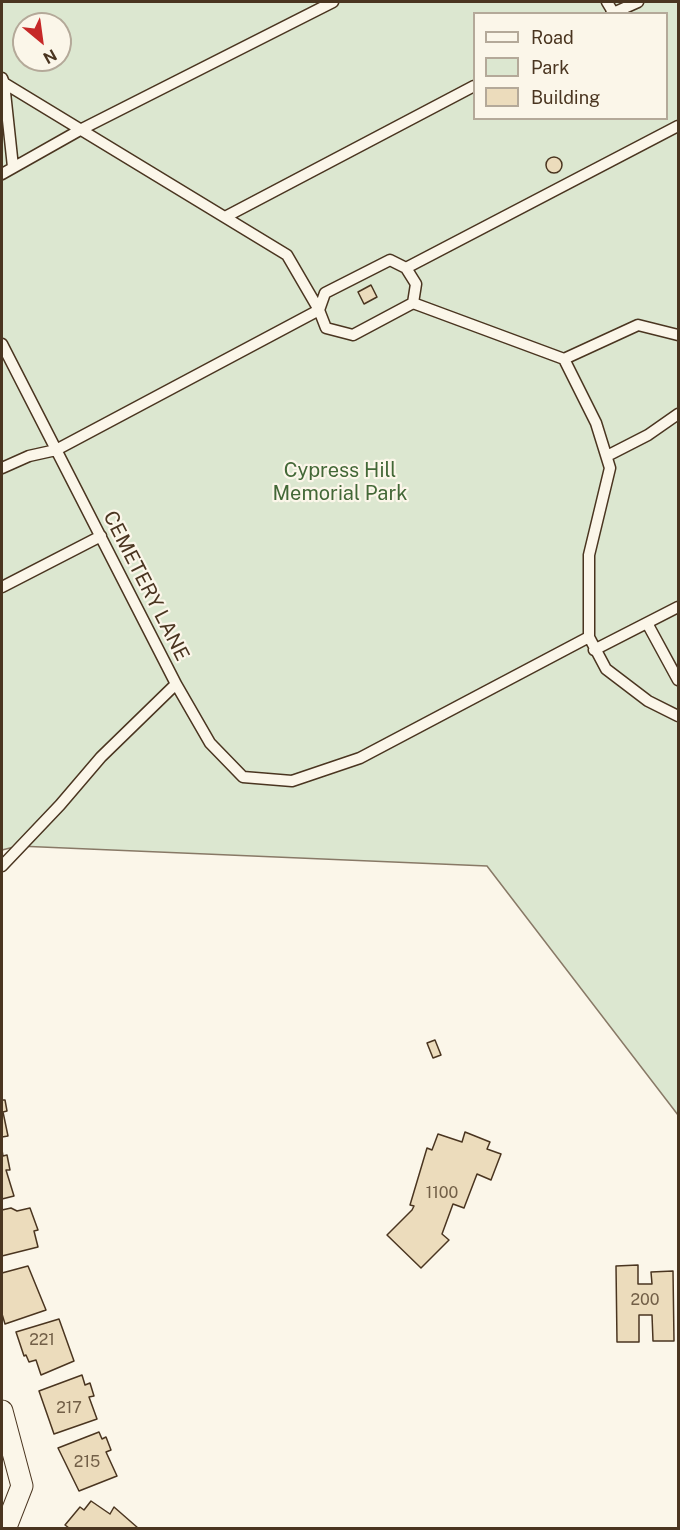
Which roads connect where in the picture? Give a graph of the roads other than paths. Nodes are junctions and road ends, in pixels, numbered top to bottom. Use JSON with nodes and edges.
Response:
{"nodes":[{"id":1,"x":333,"y":2,"type":"edge"},
{"id":2,"x":638,"y":2,"type":"edge"},
{"id":3,"x":614,"y":12,"type":"edge"},
{"id":4,"x":3,"y":80,"type":"edge"},
{"id":5,"x":473,"y":87,"type":"edge"},
{"id":6,"x":678,"y":126,"type":"edge"},
{"id":7,"x":81,"y":130,"type":"junction"},
{"id":8,"x":13,"y":168,"type":"junction"},
{"id":9,"x":2,"y":174,"type":"edge"},
{"id":10,"x":227,"y":216,"type":"junction"},
{"id":11,"x":406,"y":268,"type":"junction"},
{"id":12,"x":413,"y":303,"type":"junction"},
{"id":13,"x":319,"y":310,"type":"junction"},
{"id":14,"x":678,"y":335,"type":"edge"},
{"id":15,"x":2,"y":344,"type":"edge"},
{"id":16,"x":564,"y":359,"type":"junction"},
{"id":17,"x":7,"y":366,"type":"edge"},
{"id":18,"x":678,"y":414,"type":"edge"},
{"id":19,"x":56,"y":450,"type":"junction"},
{"id":20,"x":606,"y":456,"type":"junction"},
{"id":21,"x":2,"y":468,"type":"edge"},
{"id":22,"x":101,"y":536,"type":"junction"},
{"id":23,"x":2,"y":587,"type":"edge"},
{"id":24,"x":678,"y":607,"type":"edge"},
{"id":25,"x":647,"y":623,"type":"junction"},
{"id":26,"x":589,"y":637,"type":"junction"},
{"id":27,"x":594,"y":650,"type":"junction"},
{"id":28,"x":678,"y":680,"type":"edge"},
{"id":29,"x":176,"y":684,"type":"junction"},
{"id":30,"x":678,"y":716,"type":"edge"},
{"id":31,"x":2,"y":866,"type":"edge"},
{"id":32,"x":2,"y":1410,"type":"edge"},
{"id":33,"x":2,"y":1528,"type":"edge"}],
"edges":[{"from":1,"to":7,"type":"lane"},
{"from":2,"to":3,"type":"lane"},
{"from":4,"to":7,"type":"lane"},
{"from":4,"to":8,"type":"lane"},
{"from":5,"to":10,"type":"lane"},
{"from":6,"to":11,"type":"lane"},
{"from":7,"to":8,"type":"lane"},
{"from":7,"to":10,"type":"lane"},
{"from":8,"to":9,"type":"lane"},
{"from":10,"to":13,"type":"lane"},
{"from":11,"to":12,"type":"lane"},
{"from":11,"to":13,"type":"lane"},
{"from":12,"to":13,"type":"lane"},
{"from":12,"to":16,"type":"lane"},
{"from":13,"to":19,"type":"lane"},
{"from":14,"to":16,"type":"lane"},
{"from":15,"to":17,"type":"lane","name":"CEMETERY LANE"},
{"from":16,"to":20,"type":"lane"},
{"from":17,"to":19,"type":"lane","name":"CEMETERY LANE"},
{"from":18,"to":20,"type":"lane"},
{"from":19,"to":21,"type":"lane"},
{"from":19,"to":22,"type":"lane","name":"CEMETERY LANE"},
{"from":20,"to":26,"type":"lane"},
{"from":22,"to":23,"type":"lane"},
{"from":22,"to":29,"type":"lane","name":"CEMETERY LANE"},
{"from":24,"to":25,"type":"lane"},
{"from":25,"to":27,"type":"lane"},
{"from":25,"to":28,"type":"lane"},
{"from":26,"to":27,"type":"lane"},
{"from":26,"to":29,"type":"lane"},
{"from":27,"to":30,"type":"lane"},
{"from":29,"to":31,"type":"lane","name":"CEMETERY LANE"},
{"from":32,"to":33,"type":"street"}]}
